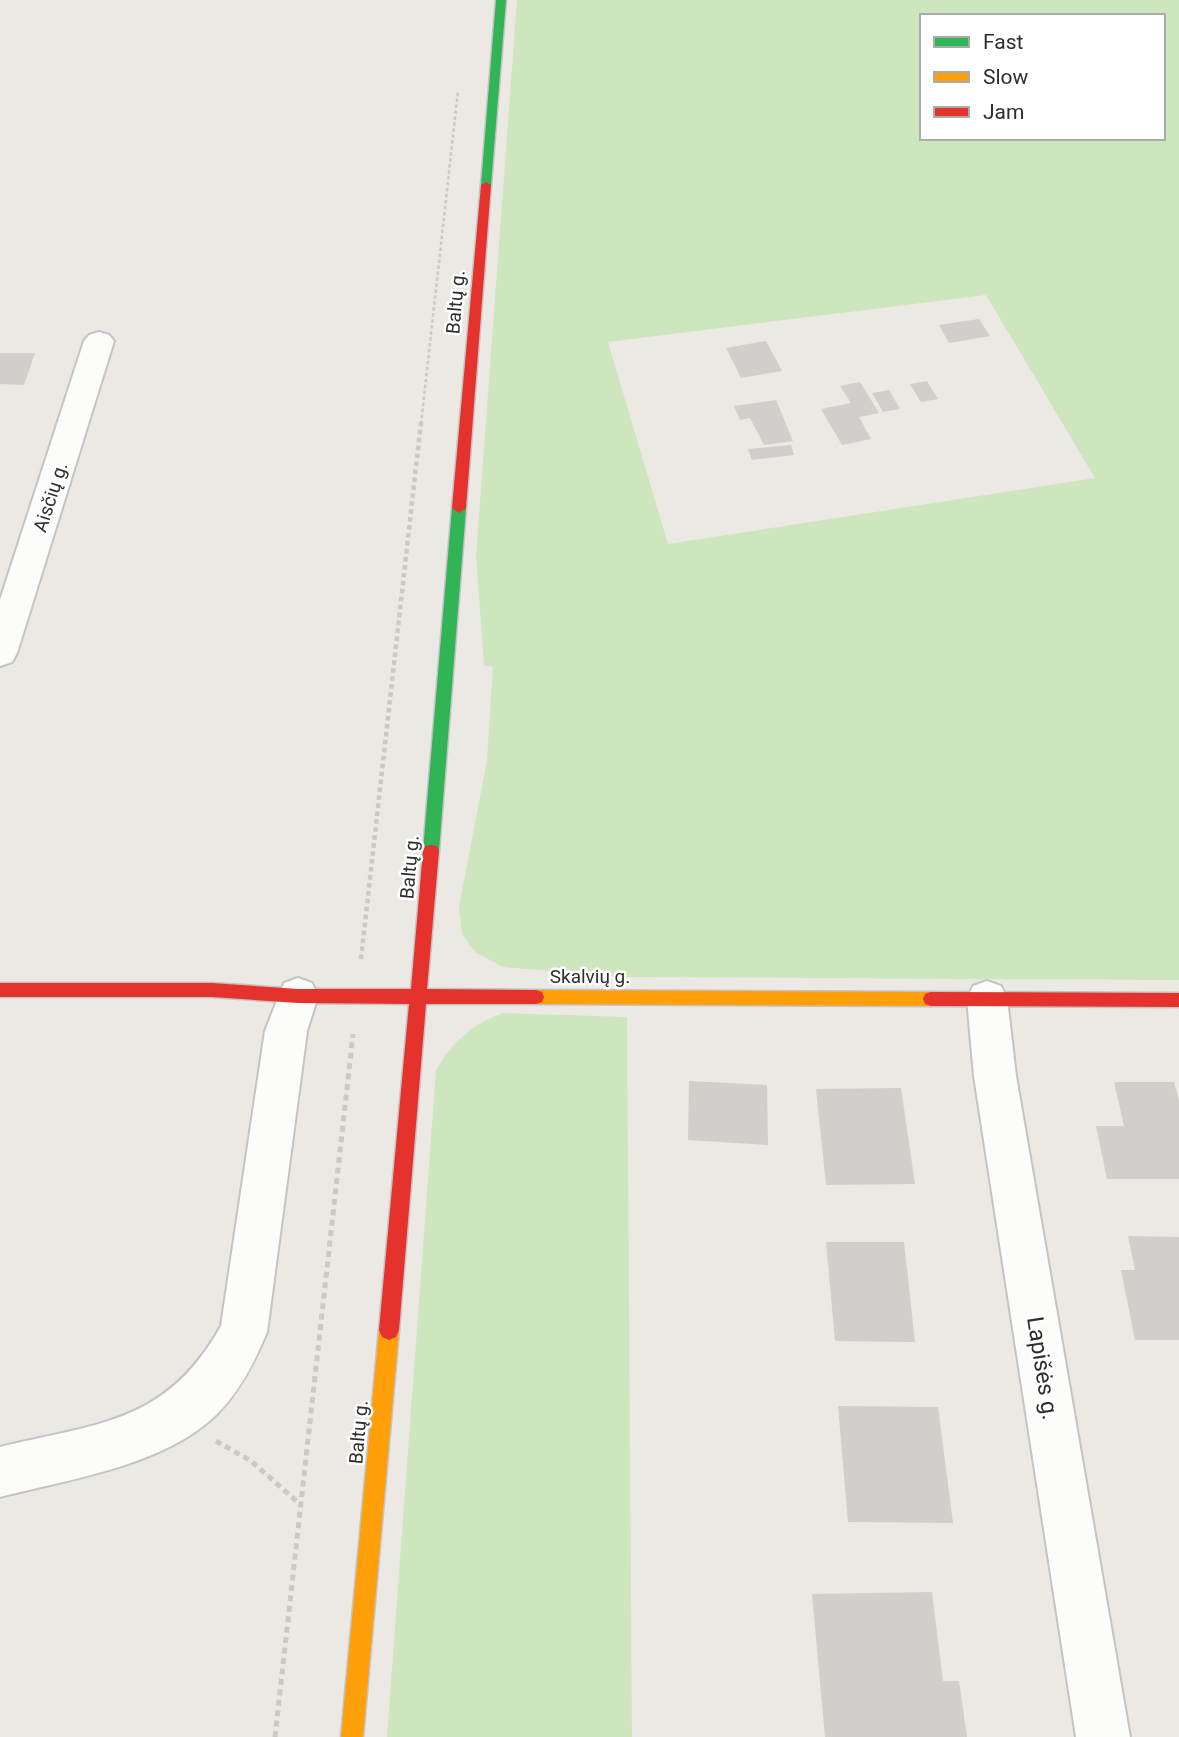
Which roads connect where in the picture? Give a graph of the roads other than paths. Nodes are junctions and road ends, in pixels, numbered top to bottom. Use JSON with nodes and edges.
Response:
{"nodes":[{"id":1,"x":502,"y":0,"type":"edge"},
{"id":2,"x":99,"y":341,"type":"dead end"},
{"id":3,"x":0,"y":653,"type":"edge"},
{"id":4,"x":0,"y":990,"type":"edge"},
{"id":5,"x":298,"y":996,"type":"junction"},
{"id":6,"x":419,"y":996,"type":"junction"},
{"id":7,"x":987,"y":999,"type":"junction"},
{"id":8,"x":1179,"y":1000,"type":"edge"},
{"id":9,"x":0,"y":1472,"type":"edge"},
{"id":10,"x":352,"y":1737,"type":"edge"},
{"id":11,"x":1103,"y":1737,"type":"edge"}],
"edges":[{"from":1,"to":6,"type":"main road","name":"Baltų g."},
{"from":2,"to":3,"type":"street","name":"Aisčių g."},
{"from":4,"to":5,"type":"main road","name":"Skalvių g."},
{"from":5,"to":6,"type":"main road","name":"Skalvių g."},
{"from":5,"to":9,"type":"street"},
{"from":6,"to":7,"type":"main road","name":"Skalvių g."},
{"from":6,"to":10,"type":"main road","name":"Baltų g."},
{"from":7,"to":8,"type":"main road","name":"Skalvių g."},
{"from":7,"to":11,"type":"street","name":"Lapišės g."}]}
